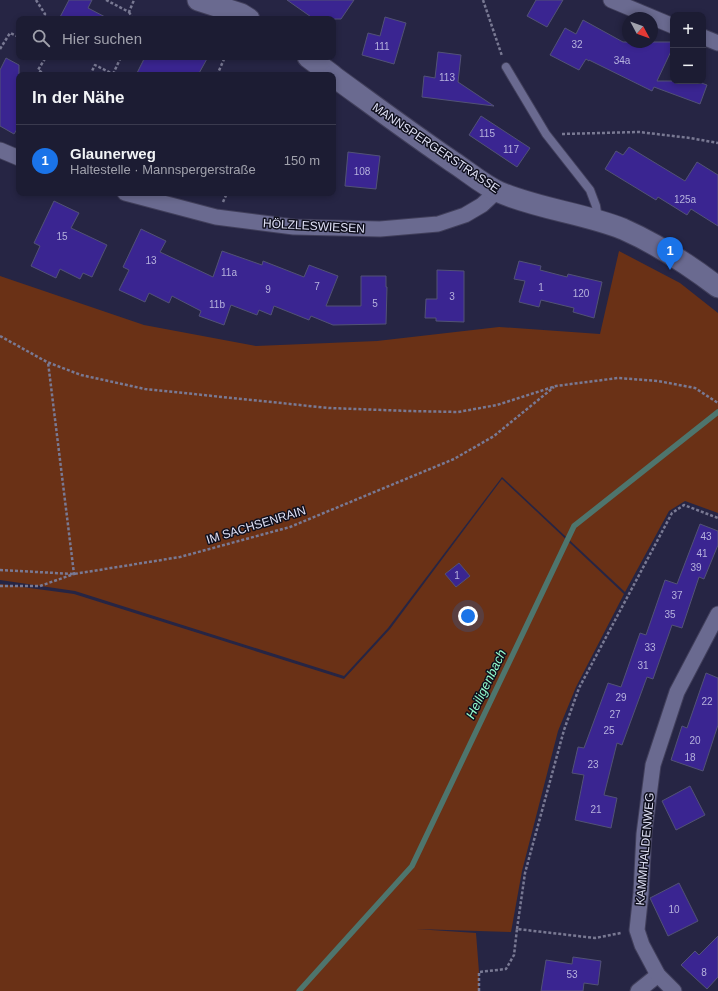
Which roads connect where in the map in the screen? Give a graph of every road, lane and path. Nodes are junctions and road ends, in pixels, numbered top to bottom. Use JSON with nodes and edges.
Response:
{"nodes":[{"id":1,"x":36,"y":0,"type":"edge"},
{"id":2,"x":106,"y":0,"type":"edge"},
{"id":3,"x":134,"y":0,"type":"edge"},
{"id":4,"x":198,"y":0,"type":"edge"},
{"id":5,"x":483,"y":0,"type":"edge"},
{"id":6,"x":611,"y":0,"type":"edge"},
{"id":7,"x":129,"y":12,"type":"junction"},
{"id":8,"x":45,"y":16,"type":"edge"},
{"id":9,"x":132,"y":16,"type":"edge"},
{"id":10,"x":244,"y":16,"type":"edge"},
{"id":11,"x":670,"y":25,"type":"edge"},
{"id":12,"x":16,"y":36,"type":"edge"},
{"id":13,"x":706,"y":38,"type":"edge"},
{"id":14,"x":718,"y":43,"type":"edge"},
{"id":15,"x":0,"y":49,"type":"edge"},
{"id":16,"x":44,"y":60,"type":"edge"},
{"id":17,"x":120,"y":60,"type":"edge"},
{"id":18,"x":224,"y":60,"type":"edge"},
{"id":19,"x":312,"y":60,"type":"edge"},
{"id":20,"x":506,"y":67,"type":"joint"},
{"id":21,"x":41,"y":72,"type":"edge"},
{"id":22,"x":92,"y":72,"type":"edge"},
{"id":23,"x":110,"y":72,"type":"edge"},
{"id":24,"x":115,"y":72,"type":"edge"},
{"id":25,"x":218,"y":72,"type":"edge"},
{"id":26,"x":329,"y":72,"type":"edge"},
{"id":27,"x":336,"y":77,"type":"edge"},
{"id":28,"x":546,"y":134,"type":"junction"},
{"id":29,"x":718,"y":143,"type":"edge"},
{"id":30,"x":0,"y":150,"type":"edge"},
{"id":31,"x":16,"y":157,"type":"edge"},
{"id":32,"x":497,"y":191,"type":"junction"},
{"id":33,"x":136,"y":196,"type":"edge"},
{"id":34,"x":226,"y":196,"type":"edge"},
{"id":35,"x":224,"y":199,"type":"dead end"},
{"id":36,"x":598,"y":221,"type":"junction"},
{"id":37,"x":718,"y":287,"type":"edge"},
{"id":38,"x":0,"y":336,"type":"edge"},
{"id":39,"x":48,"y":362,"type":"junction"},
{"id":40,"x":556,"y":386,"type":"junction"},
{"id":41,"x":718,"y":403,"type":"edge"},
{"id":42,"x":718,"y":518,"type":"edge"},
{"id":43,"x":0,"y":570,"type":"edge"},
{"id":44,"x":74,"y":574,"type":"junction"},
{"id":45,"x":0,"y":586,"type":"edge"},
{"id":46,"x":718,"y":614,"type":"edge"},
{"id":47,"x":518,"y":929,"type":"junction"},
{"id":48,"x":637,"y":930,"type":"junction"},
{"id":49,"x":658,"y":975,"type":"junction"},
{"id":50,"x":479,"y":991,"type":"edge"},
{"id":51,"x":638,"y":991,"type":"edge"},
{"id":52,"x":674,"y":991,"type":"edge"}],
"edges":[{"from":1,"to":8,"type":"path"},
{"from":2,"to":7,"type":"path"},
{"from":3,"to":7,"type":"path"},
{"from":4,"to":10,"type":"street"},
{"from":5,"to":20,"type":"path"},
{"from":6,"to":11,"type":"street"},
{"from":7,"to":9,"type":"path"},
{"from":12,"to":15,"type":"path"},
{"from":13,"to":14,"type":"street"},
{"from":16,"to":21,"type":"path"},
{"from":17,"to":24,"type":"path"},
{"from":18,"to":25,"type":"path"},
{"from":19,"to":26,"type":"street","name":"MANNSPERGERSTRASSE"},
{"from":20,"to":28,"type":"lane"},
{"from":22,"to":23,"type":"path"},
{"from":27,"to":32,"type":"street","name":"MANNSPERGERSTRASSE"},
{"from":28,"to":29,"type":"path"},
{"from":28,"to":36,"type":"lane"},
{"from":30,"to":31,"type":"street"},
{"from":32,"to":33,"type":"street","name":"HÖLZLESWIESEN"},
{"from":32,"to":36,"type":"street","name":"MANNSPERGERSTRASSE"},
{"from":34,"to":35,"type":"path"},
{"from":36,"to":37,"type":"street","name":"MANNSPERGERSTRASSE"},
{"from":38,"to":39,"type":"path"},
{"from":39,"to":40,"type":"path"},
{"from":39,"to":44,"type":"path"},
{"from":40,"to":41,"type":"path"},
{"from":40,"to":44,"type":"path","name":"IM SACHSENRAIN"},
{"from":42,"to":47,"type":"path"},
{"from":43,"to":44,"type":"path","name":"IM SACHSENRAIN"},
{"from":44,"to":45,"type":"path"},
{"from":46,"to":48,"type":"street","name":"KAMMHALDENWEG"},
{"from":47,"to":48,"type":"path"},
{"from":47,"to":50,"type":"path"},
{"from":48,"to":49,"type":"street","name":"KAMMHALDENWEG"},
{"from":49,"to":51,"type":"street"},
{"from":49,"to":52,"type":"street","name":"KAMMHALDENWEG"}]}
